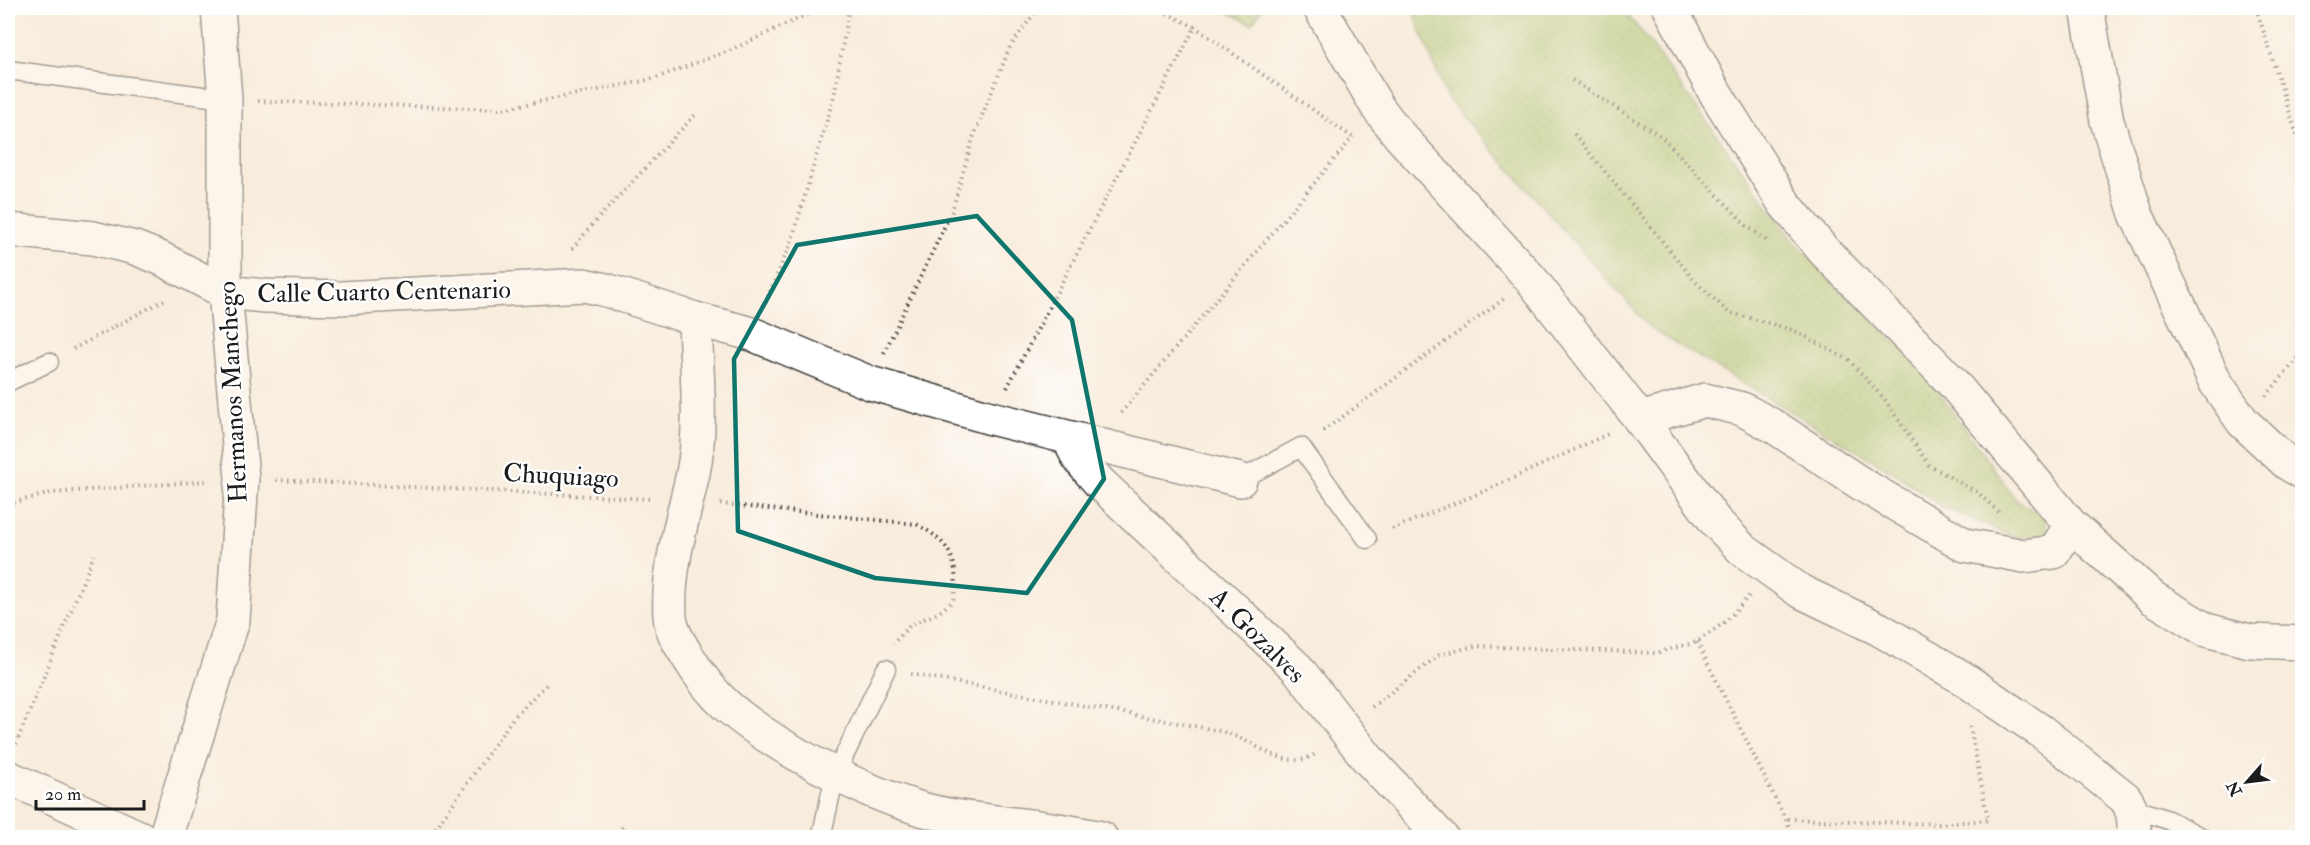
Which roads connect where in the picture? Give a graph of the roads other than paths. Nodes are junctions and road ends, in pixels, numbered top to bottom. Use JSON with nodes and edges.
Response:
{"nodes":[{"id":1,"x":218,"y":8,"type":"edge"},
{"id":2,"x":1320,"y":8,"type":"edge"},
{"id":3,"x":1670,"y":8,"type":"edge"},
{"id":4,"x":2087,"y":8,"type":"edge"},
{"id":5,"x":8,"y":70,"type":"edge"},
{"id":6,"x":225,"y":99,"type":"junction"},
{"id":7,"x":8,"y":230,"type":"edge"},
{"id":8,"x":225,"y":292,"type":"junction"},
{"id":9,"x":695,"y":319,"type":"junction"},
{"id":10,"x":48,"y":362,"type":"road end"},
{"id":11,"x":8,"y":382,"type":"edge"},
{"id":12,"x":1640,"y":419,"type":"junction"},
{"id":13,"x":1083,"y":441,"type":"junction"},
{"id":14,"x":2302,"y":472,"type":"edge"},
{"id":15,"x":1240,"y":480,"type":"joint"},
{"id":16,"x":2071,"y":525,"type":"junction"},
{"id":17,"x":1367,"y":539,"type":"road end"},
{"id":18,"x":2302,"y":643,"type":"edge"},
{"id":19,"x":886,"y":669,"type":"road end"},
{"id":20,"x":10,"y":765,"type":"edge"},
{"id":21,"x":835,"y":775,"type":"junction"},
{"id":22,"x":2134,"y":823,"type":"edge"},
{"id":23,"x":141,"y":837,"type":"edge"},
{"id":24,"x":165,"y":837,"type":"edge"},
{"id":25,"x":821,"y":837,"type":"edge"},
{"id":26,"x":1101,"y":837,"type":"edge"},
{"id":27,"x":1442,"y":837,"type":"edge"},
{"id":28,"x":2203,"y":837,"type":"edge"}],
"edges":[{"from":1,"to":6,"type":"street","name":"Hermanos Manchego"},
{"from":2,"to":12,"type":"street"},
{"from":3,"to":16,"type":"street"},
{"from":4,"to":14,"type":"street"},
{"from":5,"to":6,"type":"lane"},
{"from":6,"to":8,"type":"street","name":"Hermanos Manchego"},
{"from":7,"to":8,"type":"street","name":"Calle Cuarto Centenario"},
{"from":8,"to":9,"type":"street","name":"Calle Cuarto Centenario"},
{"from":8,"to":24,"type":"street","name":"Hermanos Manchego"},
{"from":9,"to":13,"type":"street","name":"Calle Cuarto Centenario"},
{"from":9,"to":21,"type":"street"},
{"from":10,"to":11,"type":"lane"},
{"from":12,"to":16,"type":"street"},
{"from":12,"to":22,"type":"street"},
{"from":13,"to":15,"type":"street","name":"Calle Cuarto Centenario"},
{"from":13,"to":27,"type":"street","name":"A. Gozalves"},
{"from":15,"to":17,"type":"lane"},
{"from":16,"to":18,"type":"street"},
{"from":19,"to":21,"type":"lane"},
{"from":20,"to":23,"type":"street"},
{"from":21,"to":25,"type":"lane"},
{"from":21,"to":26,"type":"street"},
{"from":22,"to":28,"type":"lane"}]}
